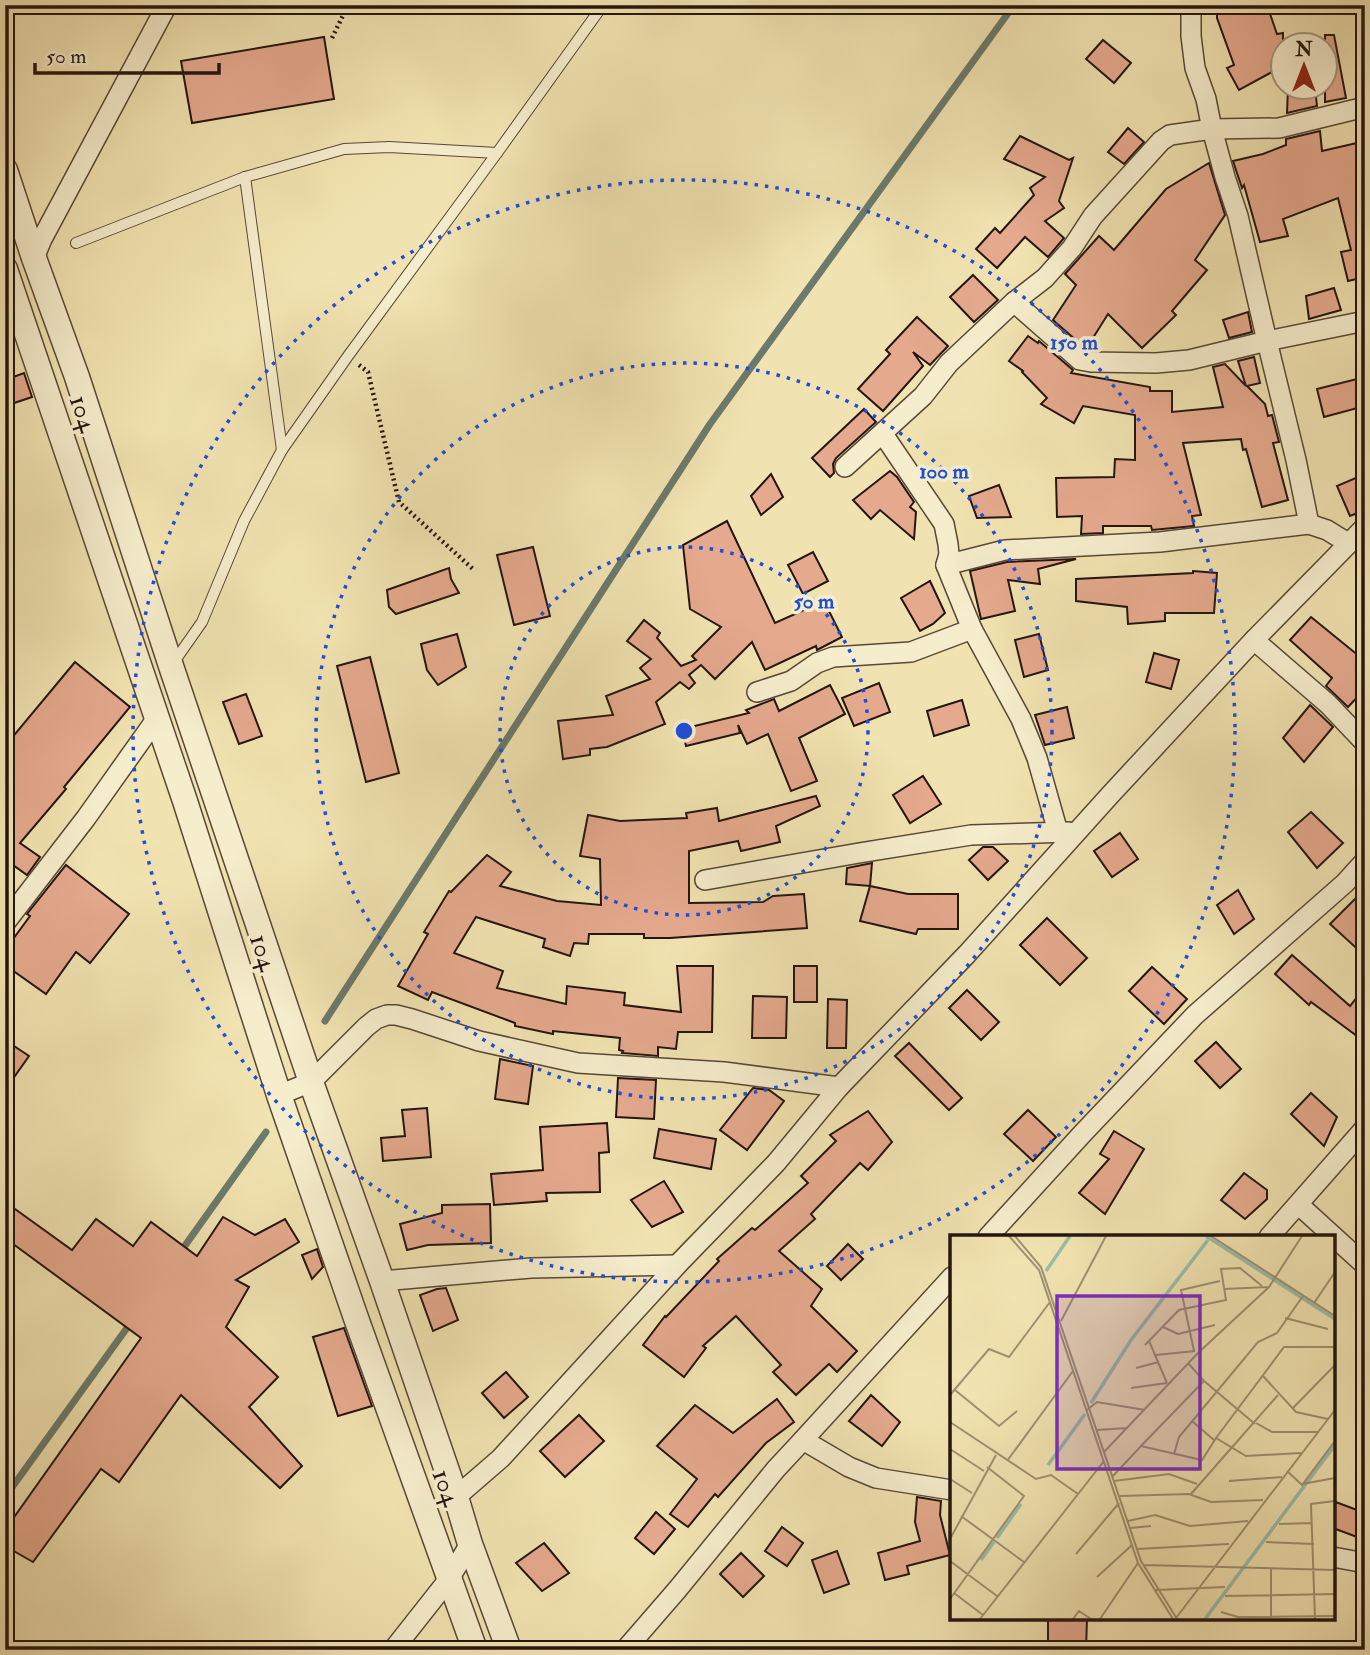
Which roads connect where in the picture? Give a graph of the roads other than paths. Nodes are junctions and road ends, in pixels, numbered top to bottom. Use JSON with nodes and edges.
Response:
{"nodes":[{"id":1,"x":166,"y":5,"type":"edge"},
{"id":2,"x":603,"y":5,"type":"edge"},
{"id":3,"x":1191,"y":5,"type":"edge"},
{"id":4,"x":1365,"y":107,"type":"edge"},
{"id":5,"x":1212,"y":129,"type":"junction"},
{"id":6,"x":497,"y":153,"type":"junction"},
{"id":7,"x":5,"y":170,"type":"edge"},
{"id":8,"x":245,"y":177,"type":"junction"},
{"id":9,"x":76,"y":243,"type":"dead end"},
{"id":10,"x":34,"y":258,"type":"junction"},
{"id":11,"x":5,"y":269,"type":"edge"},
{"id":12,"x":1014,"y":302,"type":"junction"},
{"id":13,"x":1365,"y":321,"type":"edge"},
{"id":14,"x":1267,"y":341,"type":"junction"},
{"id":15,"x":77,"y":377,"type":"junction"},
{"id":16,"x":45,"y":388,"type":"junction"},
{"id":17,"x":883,"y":434,"type":"junction"},
{"id":18,"x":282,"y":450,"type":"junction"},
{"id":19,"x":845,"y":467,"type":"dead end"},
{"id":20,"x":1309,"y":524,"type":"junction"},
{"id":21,"x":1365,"y":527,"type":"edge"},
{"id":22,"x":1348,"y":543,"type":"junction"},
{"id":23,"x":946,"y":565,"type":"junction"},
{"id":24,"x":972,"y":629,"type":"junction"},
{"id":25,"x":1254,"y":639,"type":"junction"},
{"id":26,"x":171,"y":666,"type":"junction"},
{"id":27,"x":757,"y":692,"type":"dead end"},
{"id":28,"x":157,"y":718,"type":"junction"},
{"id":29,"x":1365,"y":743,"type":"edge"},
{"id":30,"x":1068,"y":832,"type":"junction"},
{"id":31,"x":1365,"y":861,"type":"edge"},
{"id":32,"x":705,"y":880,"type":"dead end"},
{"id":33,"x":5,"y":923,"type":"edge"},
{"id":34,"x":312,"y":1082,"type":"junction"},
{"id":35,"x":839,"y":1087,"type":"junction"},
{"id":36,"x":279,"y":1095,"type":"junction"},
{"id":37,"x":1365,"y":1128,"type":"edge"},
{"id":38,"x":1298,"y":1205,"type":"junction"},
{"id":39,"x":990,"y":1235,"type":"edge"},
{"id":40,"x":1271,"y":1235,"type":"edge"},
{"id":41,"x":1332,"y":1235,"type":"edge"},
{"id":42,"x":1335,"y":1238,"type":"edge"},
{"id":43,"x":677,"y":1265,"type":"junction"},
{"id":44,"x":1365,"y":1265,"type":"edge"},
{"id":45,"x":950,"y":1278,"type":"edge"},
{"id":46,"x":382,"y":1281,"type":"junction"},
{"id":47,"x":803,"y":1440,"type":"junction"},
{"id":48,"x":950,"y":1490,"type":"edge"},
{"id":49,"x":456,"y":1497,"type":"junction"},
{"id":50,"x":470,"y":1544,"type":"junction"},
{"id":51,"x":1335,"y":1557,"type":"edge"},
{"id":52,"x":1365,"y":1563,"type":"edge"},
{"id":53,"x":449,"y":1579,"type":"junction"},
{"id":54,"x":393,"y":1650,"type":"edge"},
{"id":55,"x":475,"y":1650,"type":"edge"},
{"id":56,"x":509,"y":1650,"type":"edge"},
{"id":57,"x":625,"y":1650,"type":"edge"}],
"edges":[{"from":1,"to":10,"type":"street"},
{"from":2,"to":6,"type":"lane"},
{"from":3,"to":5,"type":"street"},
{"from":4,"to":5,"type":"street"},
{"from":5,"to":12,"type":"street"},
{"from":5,"to":14,"type":"street"},
{"from":6,"to":8,"type":"lane"},
{"from":6,"to":18,"type":"lane"},
{"from":7,"to":10,"type":"street"},
{"from":8,"to":9,"type":"lane"},
{"from":8,"to":18,"type":"lane"},
{"from":10,"to":15,"type":"street"},
{"from":11,"to":16,"type":"street","name":"104"},
{"from":12,"to":14,"type":"street"},
{"from":12,"to":17,"type":"street"},
{"from":13,"to":14,"type":"street"},
{"from":14,"to":20,"type":"street"},
{"from":15,"to":16,"type":"street"},
{"from":15,"to":26,"type":"street"},
{"from":16,"to":28,"type":"street","name":"104"},
{"from":17,"to":19,"type":"street"},
{"from":17,"to":23,"type":"street"},
{"from":18,"to":26,"type":"lane"},
{"from":20,"to":22,"type":"street"},
{"from":20,"to":23,"type":"street"},
{"from":21,"to":22,"type":"street"},
{"from":22,"to":25,"type":"street"},
{"from":23,"to":24,"type":"street"},
{"from":24,"to":27,"type":"street"},
{"from":24,"to":30,"type":"street"},
{"from":25,"to":29,"type":"street"},
{"from":25,"to":30,"type":"street"},
{"from":26,"to":34,"type":"street"},
{"from":28,"to":33,"type":"street"},
{"from":28,"to":36,"type":"street","name":"104"},
{"from":30,"to":32,"type":"street"},
{"from":30,"to":35,"type":"street"},
{"from":31,"to":39,"type":"street"},
{"from":34,"to":35,"type":"street"},
{"from":34,"to":36,"type":"street"},
{"from":34,"to":46,"type":"street"},
{"from":35,"to":43,"type":"street"},
{"from":36,"to":53,"type":"street","name":"104"},
{"from":37,"to":38,"type":"street"},
{"from":38,"to":40,"type":"street"},
{"from":38,"to":41,"type":"street"},
{"from":42,"to":44,"type":"street"},
{"from":43,"to":46,"type":"street"},
{"from":43,"to":49,"type":"street"},
{"from":45,"to":47,"type":"street"},
{"from":46,"to":49,"type":"street"},
{"from":47,"to":48,"type":"street"},
{"from":47,"to":57,"type":"street"},
{"from":49,"to":50,"type":"street"},
{"from":50,"to":53,"type":"street"},
{"from":50,"to":56,"type":"street"},
{"from":51,"to":52,"type":"street"},
{"from":53,"to":54,"type":"street"},
{"from":53,"to":55,"type":"street","name":"104"}]}
